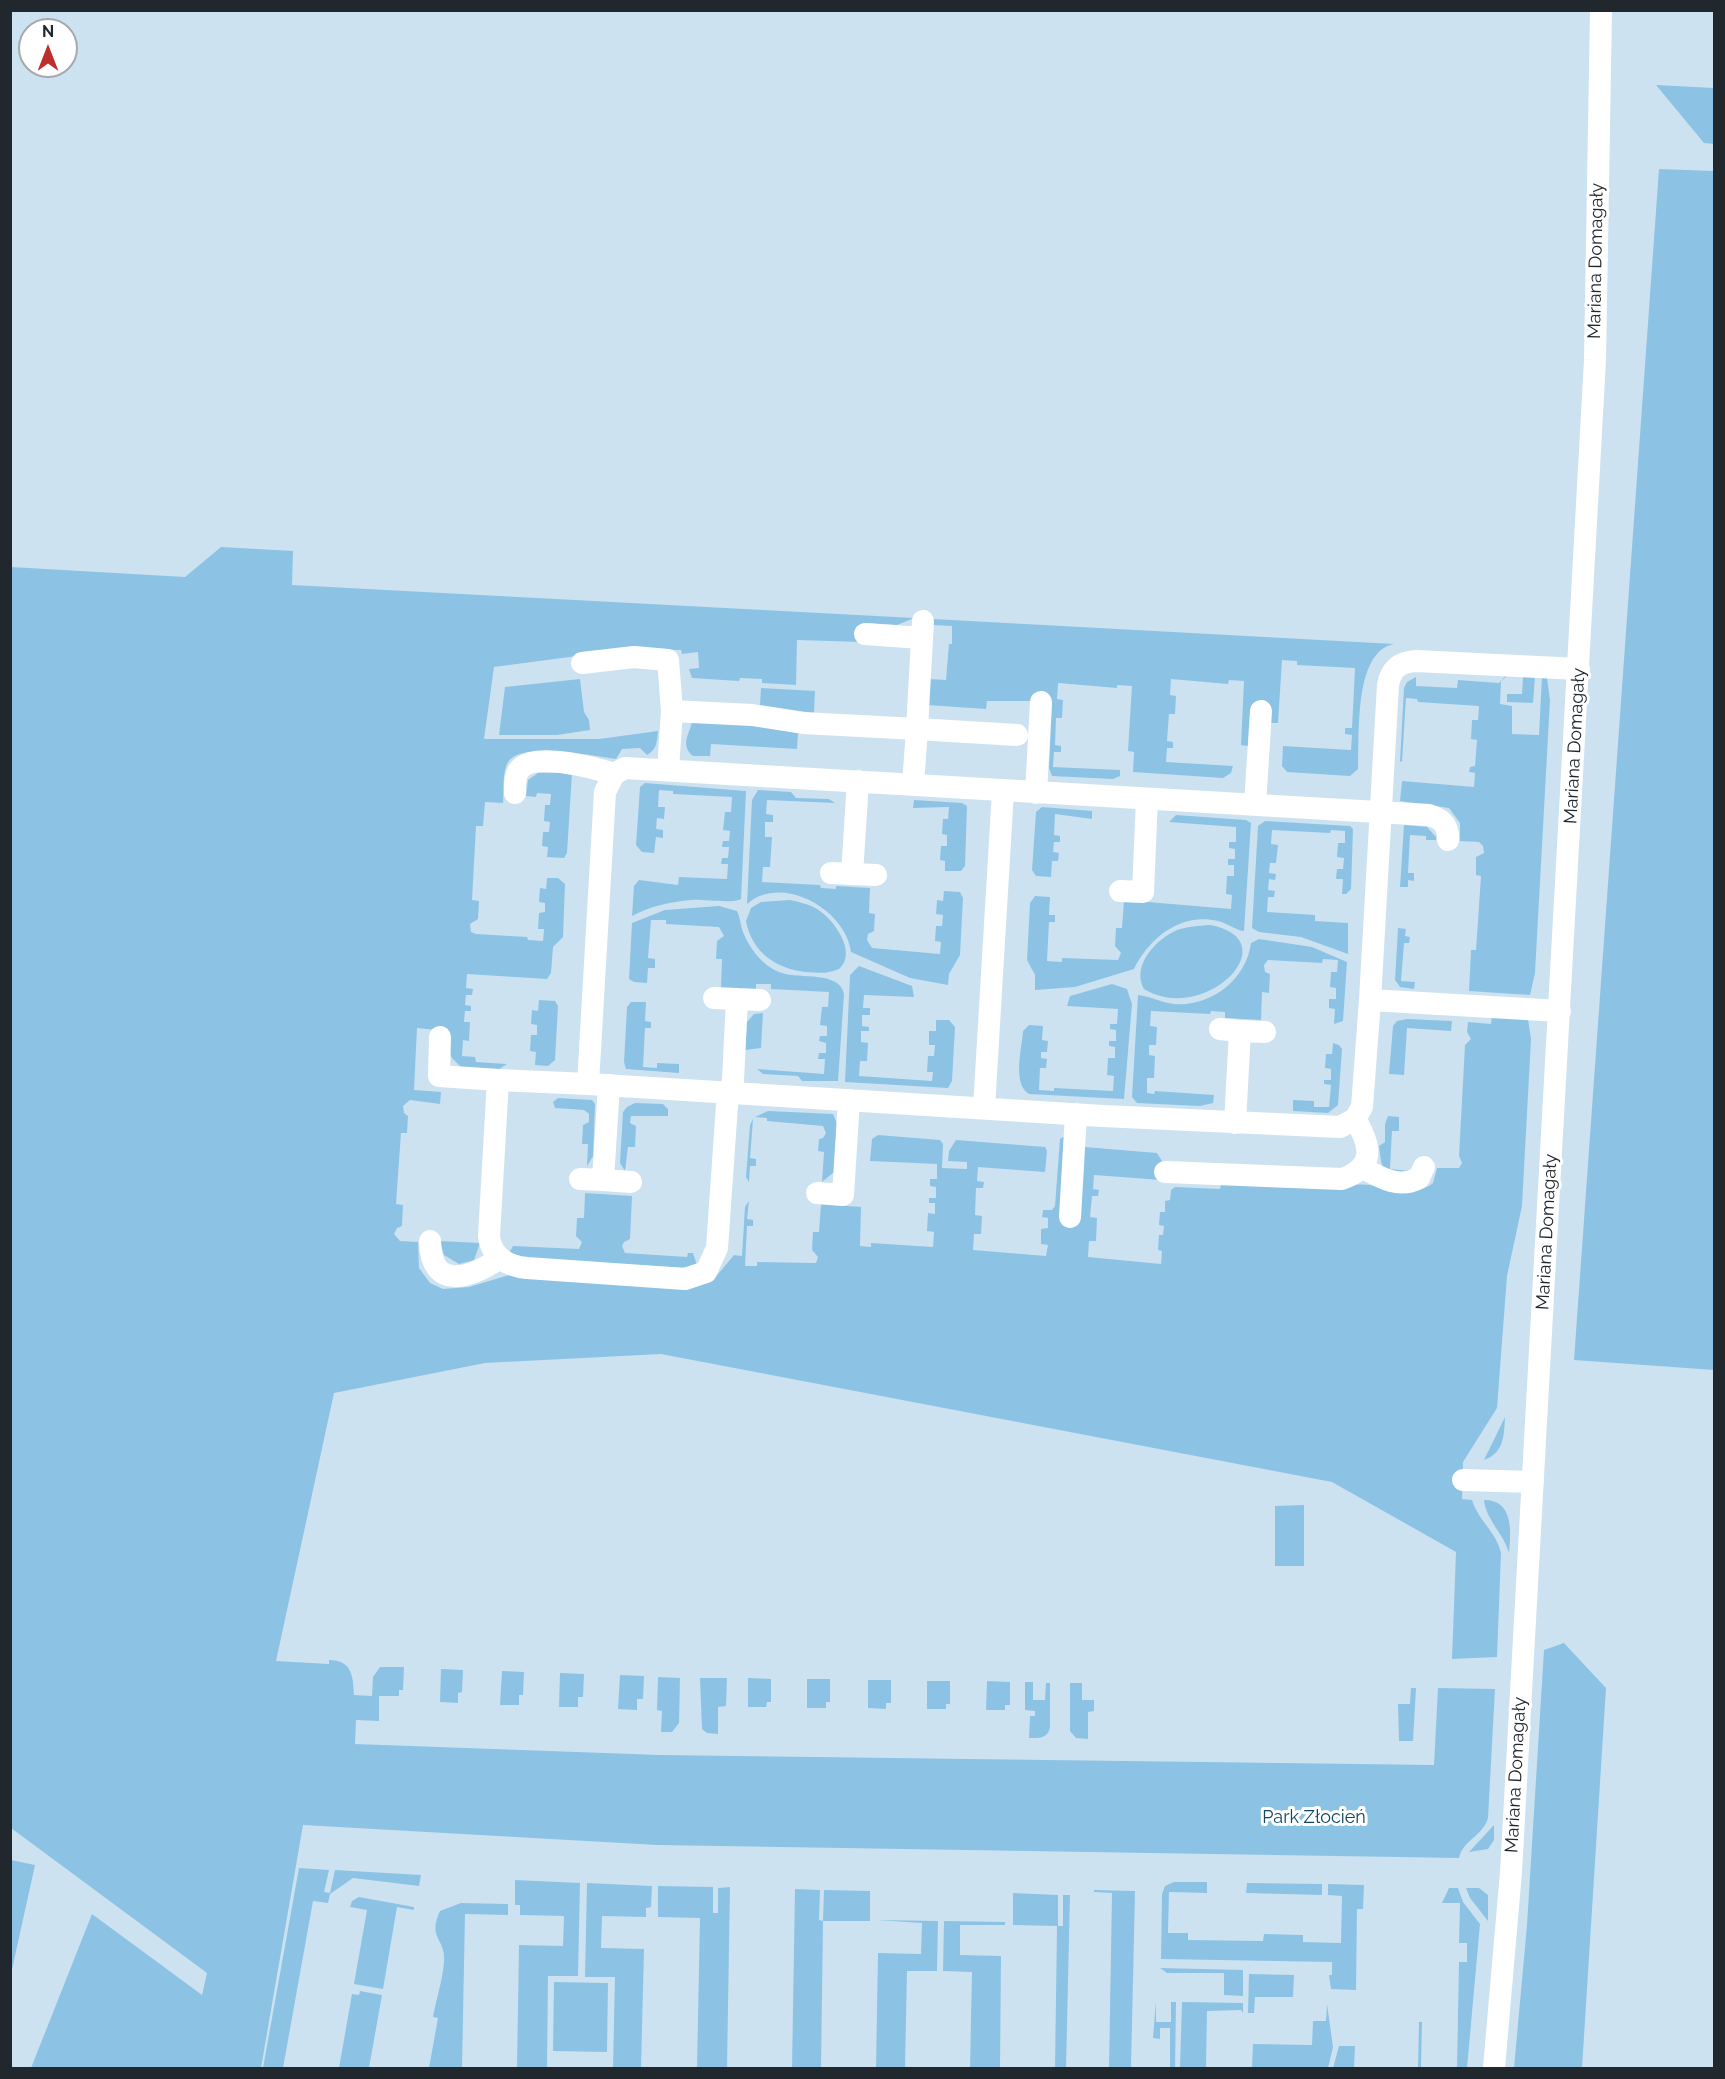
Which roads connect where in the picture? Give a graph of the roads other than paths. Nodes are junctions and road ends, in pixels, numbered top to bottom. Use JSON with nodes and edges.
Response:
{"nodes":[{"id":1,"x":1601,"y":10,"type":"edge"},
{"id":2,"x":865,"y":634,"type":"dead end"},
{"id":3,"x":582,"y":663,"type":"dead end"},
{"id":4,"x":1580,"y":669,"type":"junction"},
{"id":5,"x":1041,"y":702,"type":"dead end"},
{"id":6,"x":672,"y":711,"type":"junction"},
{"id":7,"x":1261,"y":711,"type":"dead end"},
{"id":8,"x":917,"y":729,"type":"junction"},
{"id":9,"x":1017,"y":735,"type":"dead end"},
{"id":10,"x":668,"y":769,"type":"junction"},
{"id":11,"x":614,"y":774,"type":"junction"},
{"id":12,"x":858,"y":781,"type":"junction"},
{"id":13,"x":913,"y":785,"type":"junction"},
{"id":14,"x":1003,"y":791,"type":"junction"},
{"id":15,"x":515,"y":793,"type":"dead end"},
{"id":16,"x":1036,"y":793,"type":"junction"},
{"id":17,"x":1148,"y":799,"type":"junction"},
{"id":18,"x":1255,"y":805,"type":"junction"},
{"id":19,"x":1380,"y":812,"type":"junction"},
{"id":20,"x":1448,"y":840,"type":"dead end"},
{"id":21,"x":876,"y":875,"type":"dead end"},
{"id":22,"x":1120,"y":891,"type":"dead end"},
{"id":23,"x":714,"y":998,"type":"dead end"},
{"id":24,"x":737,"y":999,"type":"junction"},
{"id":25,"x":760,"y":1000,"type":"dead end"},
{"id":26,"x":1370,"y":1000,"type":"junction"},
{"id":27,"x":1560,"y":1011,"type":"junction"},
{"id":28,"x":1264,"y":1032,"type":"dead end"},
{"id":29,"x":440,"y":1037,"type":"dead end"},
{"id":30,"x":498,"y":1080,"type":"junction"},
{"id":31,"x":598,"y":1085,"type":"junction"},
{"id":32,"x":730,"y":1092,"type":"junction"},
{"id":33,"x":849,"y":1100,"type":"junction"},
{"id":34,"x":984,"y":1108,"type":"junction"},
{"id":35,"x":1076,"y":1114,"type":"junction"},
{"id":36,"x":1355,"y":1119,"type":"junction"},
{"id":37,"x":1235,"y":1123,"type":"junction"},
{"id":38,"x":1424,"y":1167,"type":"dead end"},
{"id":39,"x":1363,"y":1168,"type":"junction"},
{"id":40,"x":1165,"y":1172,"type":"dead end"},
{"id":41,"x":580,"y":1179,"type":"dead end"},
{"id":42,"x":603,"y":1180,"type":"junction"},
{"id":43,"x":631,"y":1182,"type":"dead end"},
{"id":44,"x":818,"y":1193,"type":"dead end"},
{"id":45,"x":1070,"y":1217,"type":"dead end"},
{"id":46,"x":430,"y":1241,"type":"dead end"},
{"id":47,"x":500,"y":1258,"type":"junction"},
{"id":48,"x":1463,"y":1480,"type":"dead end"},
{"id":49,"x":1533,"y":1482,"type":"junction"},
{"id":50,"x":1494,"y":2068,"type":"edge"}],
"edges":[{"from":1,"to":4,"type":"street","name":"Mariana Domagały"},
{"from":2,"to":8,"type":"street"},
{"from":3,"to":6,"type":"street"},
{"from":4,"to":19,"type":"street"},
{"from":4,"to":27,"type":"street","name":"Mariana Domagały"},
{"from":5,"to":16,"type":"street"},
{"from":6,"to":8,"type":"street"},
{"from":6,"to":10,"type":"street"},
{"from":7,"to":18,"type":"street"},
{"from":8,"to":9,"type":"street"},
{"from":8,"to":13,"type":"street"},
{"from":10,"to":11,"type":"street"},
{"from":10,"to":12,"type":"street"},
{"from":11,"to":15,"type":"street"},
{"from":11,"to":31,"type":"street"},
{"from":12,"to":13,"type":"street"},
{"from":12,"to":21,"type":"street"},
{"from":13,"to":14,"type":"street"},
{"from":14,"to":16,"type":"street"},
{"from":14,"to":34,"type":"street"},
{"from":16,"to":17,"type":"street"},
{"from":17,"to":18,"type":"street"},
{"from":17,"to":22,"type":"street"},
{"from":18,"to":19,"type":"street"},
{"from":19,"to":20,"type":"street"},
{"from":19,"to":26,"type":"street"},
{"from":23,"to":24,"type":"street"},
{"from":24,"to":25,"type":"street"},
{"from":24,"to":32,"type":"street"},
{"from":26,"to":27,"type":"street"},
{"from":26,"to":36,"type":"street"},
{"from":27,"to":49,"type":"street","name":"Mariana Domagały"},
{"from":28,"to":37,"type":"street"},
{"from":29,"to":30,"type":"street"},
{"from":30,"to":31,"type":"street"},
{"from":30,"to":47,"type":"street"},
{"from":31,"to":32,"type":"street"},
{"from":31,"to":42,"type":"street"},
{"from":32,"to":33,"type":"street"},
{"from":32,"to":47,"type":"street"},
{"from":33,"to":34,"type":"street"},
{"from":33,"to":44,"type":"street"},
{"from":34,"to":35,"type":"street"},
{"from":35,"to":37,"type":"street"},
{"from":35,"to":45,"type":"street"},
{"from":36,"to":37,"type":"street"},
{"from":36,"to":39,"type":"street"},
{"from":38,"to":39,"type":"street"},
{"from":39,"to":40,"type":"street"},
{"from":41,"to":42,"type":"street"},
{"from":42,"to":43,"type":"street"},
{"from":46,"to":47,"type":"street"},
{"from":48,"to":49,"type":"street"},
{"from":49,"to":50,"type":"street","name":"Mariana Domagały"}]}
